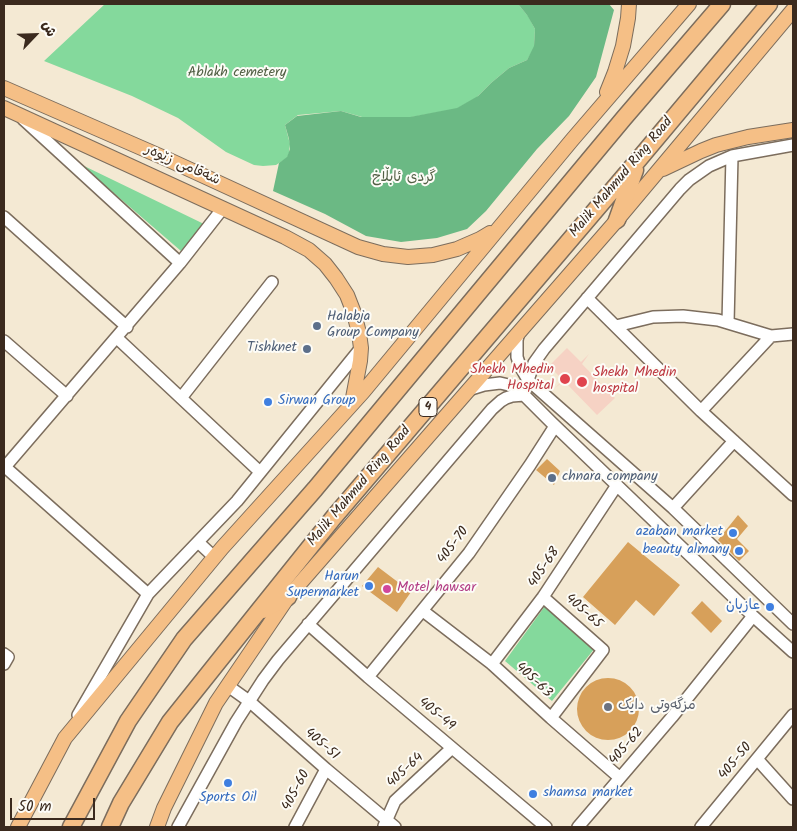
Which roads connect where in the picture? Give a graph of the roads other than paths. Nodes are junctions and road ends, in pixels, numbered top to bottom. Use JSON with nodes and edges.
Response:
{"nodes":[{"id":1,"x":629,"y":4,"type":"edge"},
{"id":2,"x":689,"y":4,"type":"edge"},
{"id":3,"x":722,"y":4,"type":"edge"},
{"id":4,"x":769,"y":4,"type":"edge"},
{"id":5,"x":793,"y":10,"type":"edge"},
{"id":6,"x":4,"y":88,"type":"edge"},
{"id":7,"x":603,"y":104,"type":"junction"},
{"id":8,"x":8,"y":112,"type":"edge"},
{"id":9,"x":793,"y":130,"type":"edge"},
{"id":10,"x":793,"y":146,"type":"edge"},
{"id":11,"x":732,"y":156,"type":"junction"},
{"id":12,"x":638,"y":159,"type":"junction"},
{"id":13,"x":169,"y":160,"type":"junction"},
{"id":14,"x":658,"y":172,"type":"junction"},
{"id":15,"x":145,"y":174,"type":"junction"},
{"id":16,"x":223,"y":208,"type":"junction"},
{"id":17,"x":4,"y":217,"type":"edge"},
{"id":18,"x":617,"y":220,"type":"junction"},
{"id":19,"x":502,"y":225,"type":"junction"},
{"id":20,"x":180,"y":263,"type":"junction"},
{"id":21,"x":272,"y":282,"type":"dead end"},
{"id":22,"x":587,"y":298,"type":"junction"},
{"id":23,"x":728,"y":323,"type":"junction"},
{"id":24,"x":616,"y":326,"type":"junction"},
{"id":25,"x":126,"y":327,"type":"junction"},
{"id":26,"x":519,"y":332,"type":"junction"},
{"id":27,"x":793,"y":334,"type":"edge"},
{"id":28,"x":771,"y":336,"type":"junction"},
{"id":29,"x":117,"y":338,"type":"junction"},
{"id":30,"x":4,"y":341,"type":"edge"},
{"id":31,"x":361,"y":348,"type":"junction"},
{"id":32,"x":528,"y":380,"type":"junction"},
{"id":33,"x":468,"y":390,"type":"junction"},
{"id":34,"x":524,"y":395,"type":"junction"},
{"id":35,"x":67,"y":396,"type":"junction"},
{"id":36,"x":181,"y":398,"type":"junction"},
{"id":37,"x":352,"y":404,"type":"junction"},
{"id":38,"x":701,"y":411,"type":"junction"},
{"id":39,"x":555,"y":426,"type":"junction"},
{"id":40,"x":734,"y":441,"type":"junction"},
{"id":41,"x":4,"y":466,"type":"edge"},
{"id":42,"x":260,"y":472,"type":"junction"},
{"id":43,"x":617,"y":485,"type":"junction"},
{"id":44,"x":793,"y":495,"type":"edge"},
{"id":45,"x":674,"y":508,"type":"junction"},
{"id":46,"x":198,"y":542,"type":"junction"},
{"id":47,"x":214,"y":557,"type":"junction"},
{"id":48,"x":148,"y":594,"type":"junction"},
{"id":49,"x":288,"y":597,"type":"junction"},
{"id":50,"x":543,"y":597,"type":"junction"},
{"id":51,"x":422,"y":611,"type":"junction"},
{"id":52,"x":257,"y":613,"type":"junction"},
{"id":53,"x":753,"y":616,"type":"junction"},
{"id":54,"x":308,"y":624,"type":"junction"},
{"id":55,"x":793,"y":624,"type":"edge"},
{"id":56,"x":793,"y":652,"type":"edge"},
{"id":57,"x":4,"y":654,"type":"edge"},
{"id":58,"x":4,"y":664,"type":"edge"},
{"id":59,"x":492,"y":664,"type":"junction"},
{"id":60,"x":368,"y":677,"type":"junction"},
{"id":61,"x":228,"y":686,"type":"junction"},
{"id":62,"x":249,"y":701,"type":"junction"},
{"id":63,"x":793,"y":715,"type":"edge"},
{"id":64,"x":551,"y":718,"type":"junction"},
{"id":65,"x":65,"y":738,"type":"junction"},
{"id":66,"x":452,"y":748,"type":"junction"},
{"id":67,"x":757,"y":759,"type":"junction"},
{"id":68,"x":326,"y":769,"type":"junction"},
{"id":69,"x":620,"y":778,"type":"junction"},
{"id":70,"x":793,"y":799,"type":"edge"},
{"id":71,"x":388,"y":825,"type":"edge"},
{"id":72,"x":705,"y":825,"type":"edge"},
{"id":73,"x":18,"y":827,"type":"edge"},
{"id":74,"x":71,"y":827,"type":"edge"},
{"id":75,"x":110,"y":827,"type":"edge"},
{"id":76,"x":157,"y":827,"type":"edge"},
{"id":77,"x":178,"y":827,"type":"edge"},
{"id":78,"x":295,"y":827,"type":"edge"},
{"id":79,"x":546,"y":827,"type":"edge"},
{"id":80,"x":578,"y":827,"type":"edge"}],
"edges":[{"from":1,"to":7,"type":"main road"},
{"from":2,"to":7,"type":"main road"},
{"from":3,"to":74,"type":"highway"},
{"from":4,"to":12,"type":"highway","name":"Malik Mahmud Ring Road","number":"4"},
{"from":5,"to":14,"type":"main road"},
{"from":6,"to":13,"type":"main road","name":"شەقامی زێوەر"},
{"from":7,"to":19,"type":"main road"},
{"from":8,"to":15,"type":"main road","name":"شەقامی زێوەر"},
{"from":8,"to":20,"type":"street"},
{"from":9,"to":14,"type":"main road"},
{"from":10,"to":11,"type":"street"},
{"from":11,"to":22,"type":"street"},
{"from":11,"to":23,"type":"street"},
{"from":12,"to":18,"type":"highway"},
{"from":12,"to":52,"type":"highway","name":"Malik Mahmud Ring Road","number":"4"},
{"from":13,"to":15,"type":"main road"},
{"from":13,"to":19,"type":"main road","name":"شەقامی زێوەر"},
{"from":14,"to":18,"type":"main road"},
{"from":15,"to":16,"type":"main road","name":"شەقامی زێوەر"},
{"from":16,"to":20,"type":"street"},
{"from":16,"to":31,"type":"main road","name":"شەقامی زێوەر"},
{"from":17,"to":25,"type":"street"},
{"from":18,"to":26,"type":"main road"},
{"from":19,"to":37,"type":"main road"},
{"from":20,"to":25,"type":"street"},
{"from":21,"to":36,"type":"street"},
{"from":22,"to":24,"type":"street"},
{"from":22,"to":32,"type":"street"},
{"from":23,"to":24,"type":"street"},
{"from":23,"to":28,"type":"street"},
{"from":24,"to":38,"type":"street"},
{"from":25,"to":29,"type":"street"},
{"from":26,"to":32,"type":"street"},
{"from":26,"to":33,"type":"main road"},
{"from":27,"to":28,"type":"street"},
{"from":28,"to":38,"type":"street"},
{"from":29,"to":35,"type":"street"},
{"from":29,"to":36,"type":"street"},
{"from":30,"to":35,"type":"street"},
{"from":31,"to":37,"type":"main road","name":"شەقامی زێوەر"},
{"from":31,"to":42,"type":"street"},
{"from":32,"to":45,"type":"street"},
{"from":33,"to":34,"type":"street"},
{"from":33,"to":49,"type":"main road"},
{"from":34,"to":39,"type":"street"},
{"from":34,"to":54,"type":"street"},
{"from":35,"to":41,"type":"street"},
{"from":36,"to":42,"type":"street"},
{"from":37,"to":47,"type":"main road"},
{"from":38,"to":40,"type":"street"},
{"from":39,"to":43,"type":"street"},
{"from":39,"to":51,"type":"street","name":"405-70"},
{"from":40,"to":44,"type":"street"},
{"from":40,"to":45,"type":"street"},
{"from":41,"to":48,"type":"street"},
{"from":42,"to":46,"type":"street"},
{"from":43,"to":50,"type":"street","name":"405-68"},
{"from":43,"to":53,"type":"street"},
{"from":45,"to":55,"type":"street"},
{"from":46,"to":47,"type":"street"},
{"from":46,"to":48,"type":"street"},
{"from":47,"to":65,"type":"main road"},
{"from":48,"to":65,"type":"street"},
{"from":49,"to":52,"type":"highway"},
{"from":49,"to":61,"type":"main road"},
{"from":50,"to":59,"type":"street","name":"405-68"},
{"from":50,"to":64,"type":"street","name":"405-65"},
{"from":51,"to":59,"type":"street","name":"405-63"},
{"from":51,"to":60,"type":"street","name":"405-70"},
{"from":52,"to":75,"type":"highway","name":"Malik Mahmud Ring Road","number":"4"},
{"from":53,"to":56,"type":"street"},
{"from":53,"to":69,"type":"street","name":"405-62"},
{"from":54,"to":60,"type":"street","name":"405-49"},
{"from":54,"to":62,"type":"street"},
{"from":57,"to":58,"type":"street"},
{"from":59,"to":64,"type":"street","name":"405-63"},
{"from":60,"to":66,"type":"street","name":"405-49"},
{"from":61,"to":62,"type":"street","name":"405-51"},
{"from":61,"to":76,"type":"main road"},
{"from":62,"to":68,"type":"street","name":"405-51"},
{"from":62,"to":77,"type":"street"},
{"from":63,"to":67,"type":"street","name":"405-50"},
{"from":64,"to":69,"type":"street","name":"405-63"},
{"from":65,"to":73,"type":"main road"},
{"from":66,"to":71,"type":"street","name":"405-64"},
{"from":66,"to":79,"type":"street","name":"405-49"},
{"from":67,"to":70,"type":"street"},
{"from":67,"to":72,"type":"street","name":"405-50"},
{"from":68,"to":71,"type":"street","name":"405-51"},
{"from":68,"to":78,"type":"street","name":"405-60"},
{"from":69,"to":80,"type":"street","name":"405-62"}]}
